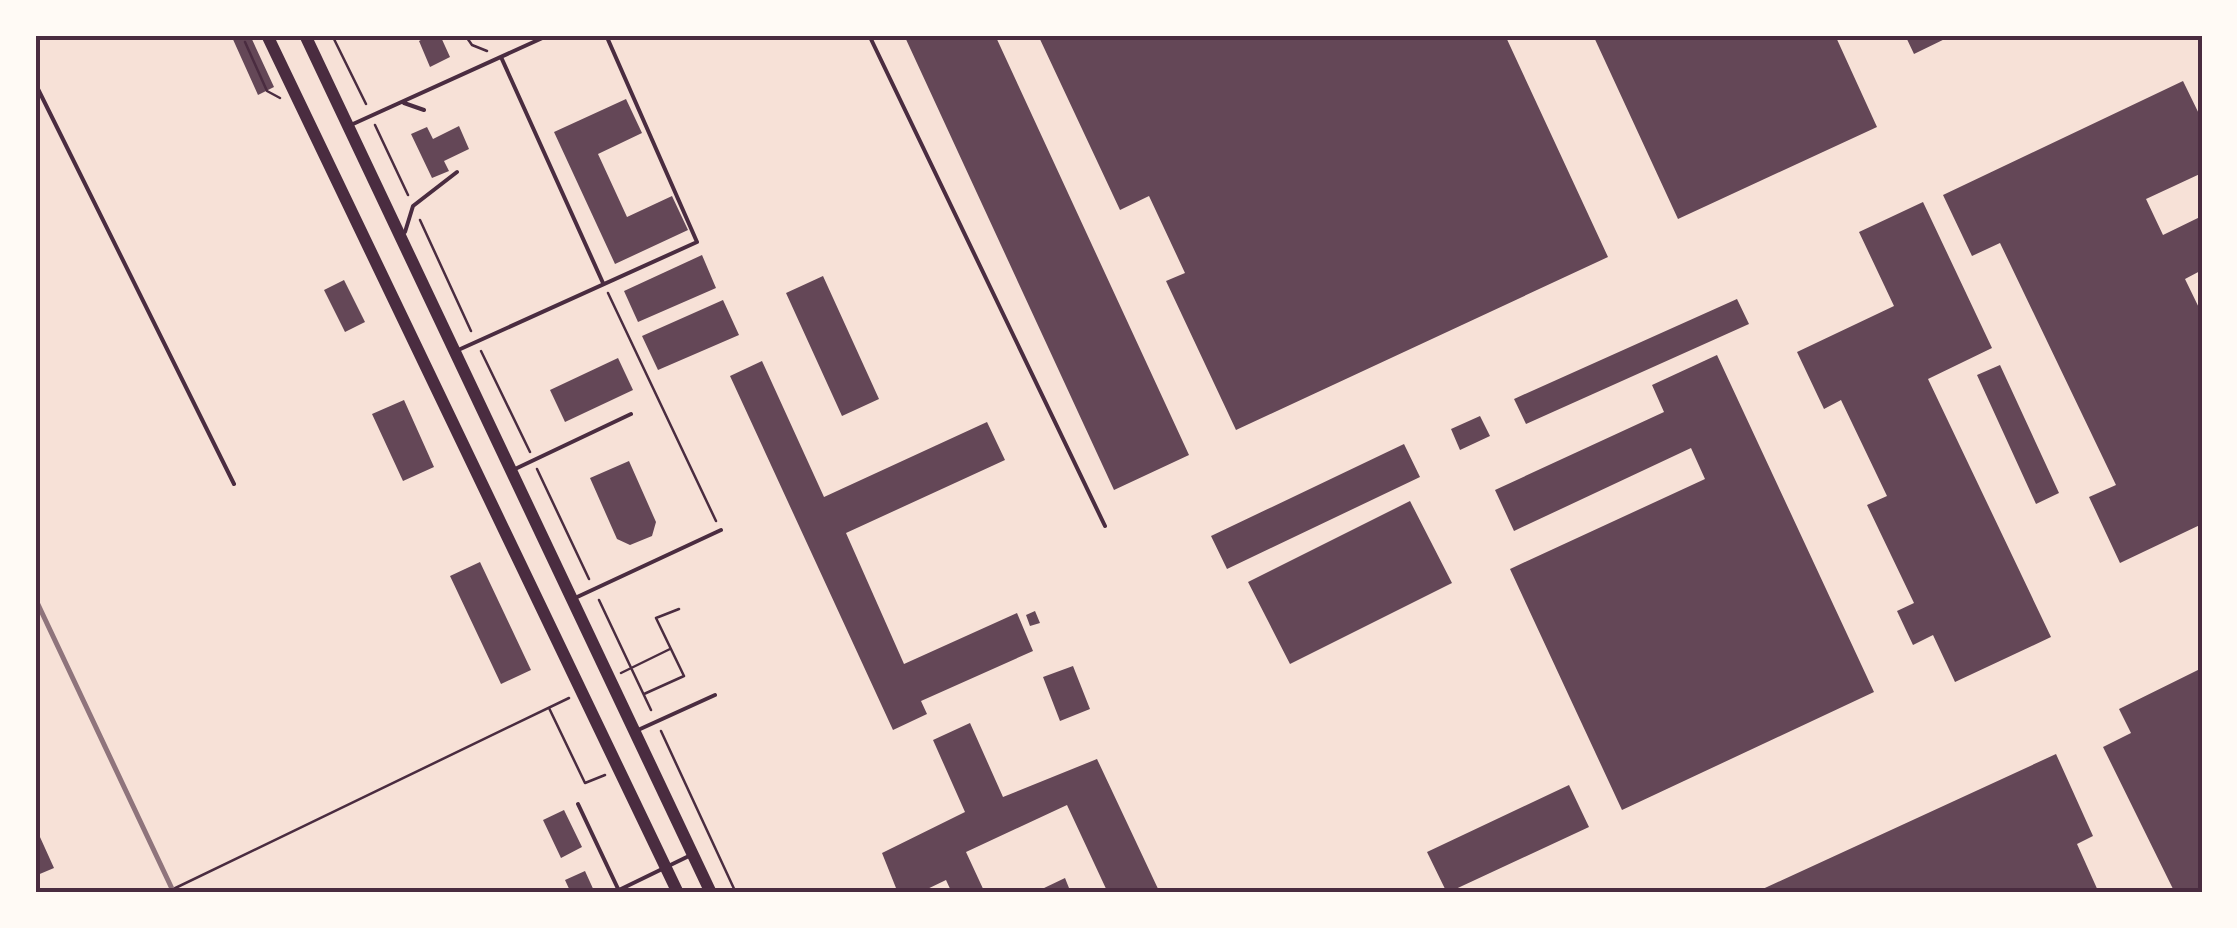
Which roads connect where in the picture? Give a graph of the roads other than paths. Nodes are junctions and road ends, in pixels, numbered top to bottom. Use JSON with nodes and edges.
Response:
{"nodes":[{"id":1,"x":267,"y":35,"type":"edge"},
{"id":2,"x":305,"y":35,"type":"edge"},
{"id":3,"x":548,"y":35,"type":"edge"},
{"id":4,"x":606,"y":35,"type":"edge"},
{"id":5,"x":869,"y":35,"type":"edge"},
{"id":6,"x":500,"y":57,"type":"junction"},
{"id":7,"x":35,"y":83,"type":"edge"},
{"id":8,"x":401,"y":102,"type":"junction"},
{"id":9,"x":424,"y":110,"type":"dead end"},
{"id":10,"x":348,"y":126,"type":"junction"},
{"id":11,"x":457,"y":172,"type":"dead end"},
{"id":12,"x":402,"y":242,"type":"junction"},
{"id":13,"x":603,"y":283,"type":"junction"},
{"id":14,"x":454,"y":352,"type":"junction"},
{"id":15,"x":631,"y":414,"type":"dead end"},
{"id":16,"x":511,"y":471,"type":"junction"},
{"id":17,"x":234,"y":484,"type":"dead end"},
{"id":18,"x":1105,"y":526,"type":"dead end"},
{"id":19,"x":721,"y":530,"type":"road end"},
{"id":20,"x":570,"y":600,"type":"junction"},
{"id":21,"x":715,"y":696,"type":"dead end"},
{"id":22,"x":634,"y":732,"type":"junction"},
{"id":23,"x":578,"y":804,"type":"dead end"},
{"id":24,"x":692,"y":855,"type":"junction"},
{"id":25,"x":666,"y":868,"type":"junction"},
{"id":26,"x":620,"y":892,"type":"edge"},
{"id":27,"x":678,"y":893,"type":"edge"},
{"id":28,"x":710,"y":893,"type":"edge"}],
"edges":[{"from":1,"to":25,"type":"main road"},
{"from":2,"to":10,"type":"main road"},
{"from":3,"to":6,"type":"lane"},
{"from":4,"to":13,"type":"lane"},
{"from":5,"to":18,"type":"lane"},
{"from":6,"to":8,"type":"lane"},
{"from":6,"to":13,"type":"lane"},
{"from":7,"to":17,"type":"lane"},
{"from":8,"to":9,"type":"lane"},
{"from":8,"to":10,"type":"lane"},
{"from":10,"to":12,"type":"main road"},
{"from":11,"to":12,"type":"lane"},
{"from":12,"to":14,"type":"main road"},
{"from":13,"to":14,"type":"lane"},
{"from":14,"to":16,"type":"main road"},
{"from":15,"to":16,"type":"lane"},
{"from":16,"to":20,"type":"main road"},
{"from":19,"to":20,"type":"lane"},
{"from":20,"to":22,"type":"main road"},
{"from":21,"to":22,"type":"lane"},
{"from":22,"to":24,"type":"main road"},
{"from":23,"to":26,"type":"lane"},
{"from":24,"to":25,"type":"lane"},
{"from":24,"to":28,"type":"main road"},
{"from":25,"to":26,"type":"lane"},
{"from":25,"to":27,"type":"main road"}]}
